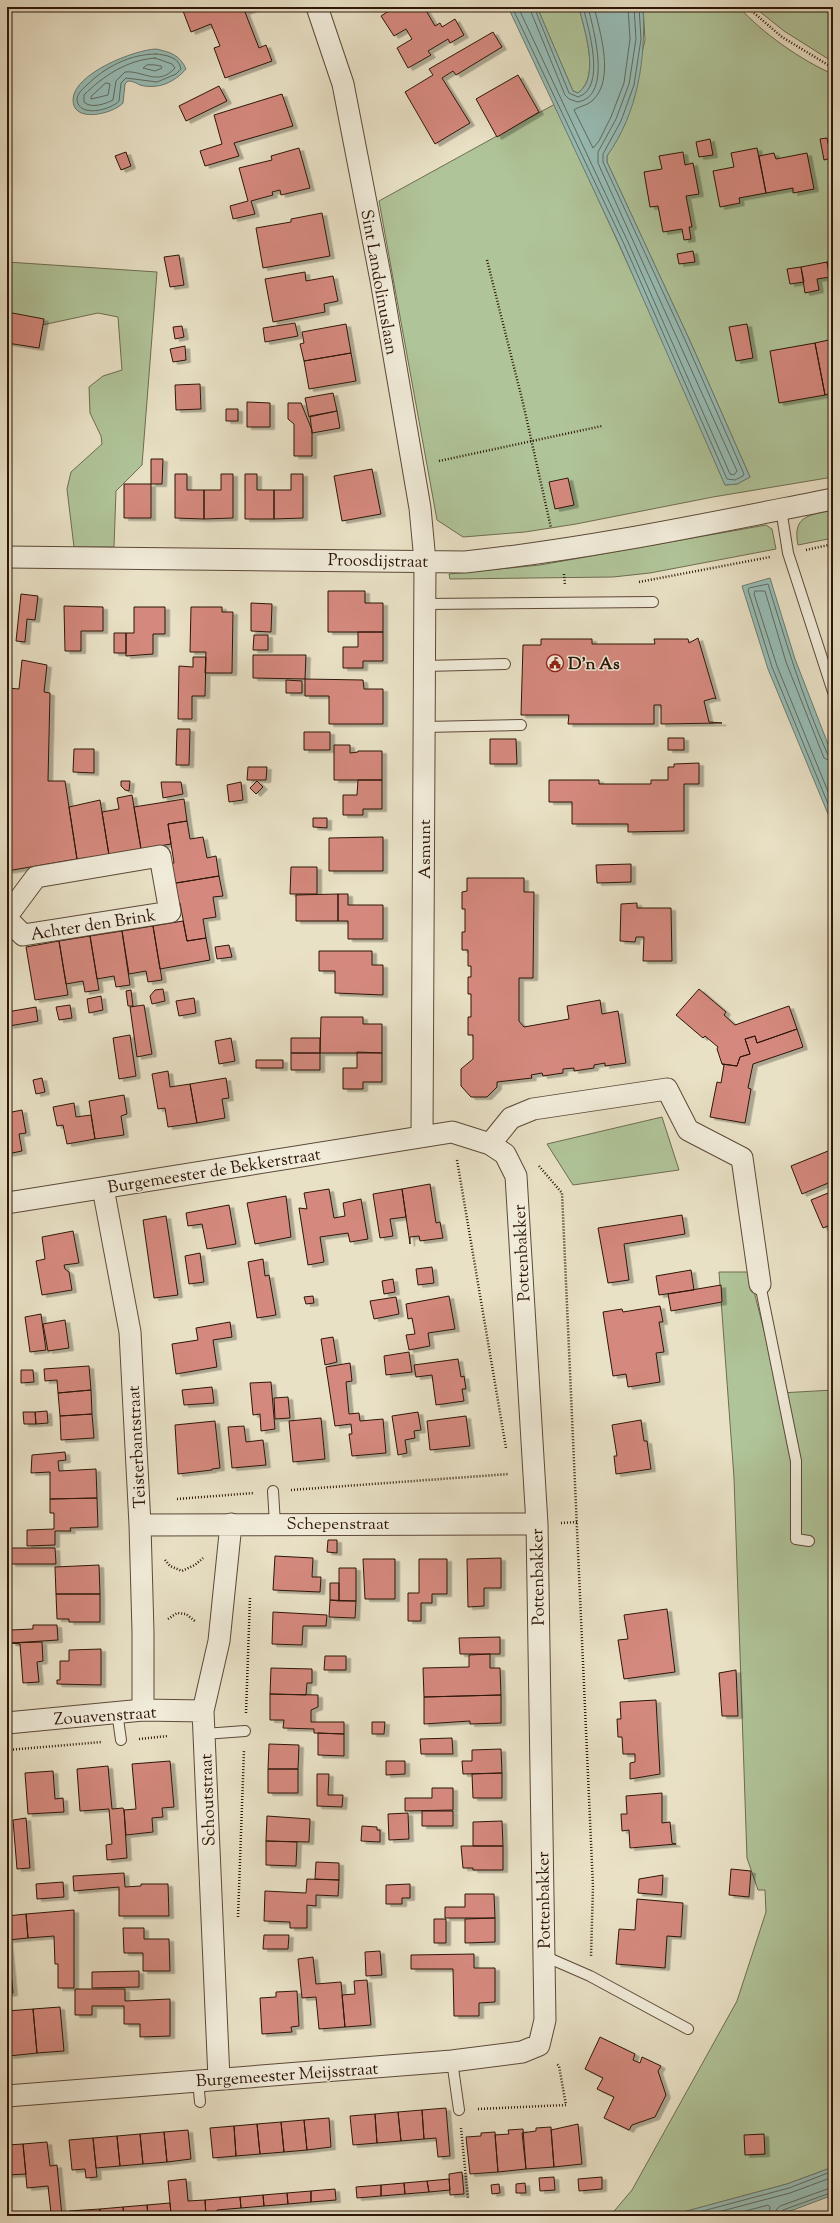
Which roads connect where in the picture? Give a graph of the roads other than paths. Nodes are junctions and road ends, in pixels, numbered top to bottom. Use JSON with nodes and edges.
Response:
{"nodes":[{"id":1,"x":317,"y":7,"type":"edge"},
{"id":2,"x":833,"y":498,"type":"edge"},
{"id":3,"x":781,"y":509,"type":"junction"},
{"id":4,"x":7,"y":557,"type":"edge"},
{"id":5,"x":425,"y":561,"type":"junction"},
{"id":6,"x":653,"y":602,"type":"dead end"},
{"id":7,"x":424,"y":604,"type":"junction"},
{"id":8,"x":505,"y":664,"type":"dead end"},
{"id":9,"x":425,"y":666,"type":"junction"},
{"id":10,"x":833,"y":692,"type":"edge"},
{"id":11,"x":521,"y":725,"type":"dead end"},
{"id":12,"x":424,"y":727,"type":"junction"},
{"id":13,"x":7,"y":916,"type":"edge"},
{"id":14,"x":7,"y":919,"type":"edge"},
{"id":15,"x":422,"y":1136,"type":"junction"},
{"id":16,"x":490,"y":1144,"type":"junction"},
{"id":17,"x":103,"y":1188,"type":"junction"},
{"id":18,"x":7,"y":1203,"type":"edge"},
{"id":19,"x":760,"y":1284,"type":"joint"},
{"id":20,"x":273,"y":1491,"type":"road end"},
{"id":21,"x":231,"y":1524,"type":"junction"},
{"id":22,"x":275,"y":1524,"type":"junction"},
{"id":23,"x":536,"y":1524,"type":"junction"},
{"id":24,"x":140,"y":1535,"type":"junction"},
{"id":25,"x":809,"y":1541,"type":"dead end"},
{"id":26,"x":143,"y":1710,"type":"junction"},
{"id":27,"x":203,"y":1711,"type":"junction"},
{"id":28,"x":117,"y":1712,"type":"junction"},
{"id":29,"x":7,"y":1723,"type":"edge"},
{"id":30,"x":245,"y":1731,"type":"road end"},
{"id":31,"x":204,"y":1734,"type":"junction"},
{"id":32,"x":121,"y":1740,"type":"dead end"},
{"id":33,"x":544,"y":1956,"type":"junction"},
{"id":34,"x":688,"y":2029,"type":"dead end"},
{"id":35,"x":539,"y":2045,"type":"joint"},
{"id":36,"x":452,"y":2061,"type":"junction"},
{"id":37,"x":219,"y":2079,"type":"junction"},
{"id":38,"x":198,"y":2080,"type":"junction"},
{"id":39,"x":7,"y":2096,"type":"edge"},
{"id":40,"x":200,"y":2102,"type":"dead end"},
{"id":41,"x":459,"y":2110,"type":"road end"}],
"edges":[{"from":1,"to":5,"type":"street","name":"Sint Landolinuslaan"},
{"from":2,"to":3,"type":"street","name":"Proosdijstraat"},
{"from":3,"to":5,"type":"street","name":"Proosdijstraat"},
{"from":3,"to":10,"type":"lane"},
{"from":4,"to":5,"type":"street","name":"Proosdijstraat"},
{"from":5,"to":7,"type":"street","name":"Asmunt"},
{"from":6,"to":7,"type":"lane"},
{"from":7,"to":9,"type":"street","name":"Asmunt"},
{"from":8,"to":9,"type":"lane"},
{"from":9,"to":12,"type":"street","name":"Asmunt"},
{"from":11,"to":12,"type":"lane"},
{"from":12,"to":15,"type":"street","name":"Asmunt"},
{"from":13,"to":14,"type":"street","name":"Achter den Brink"},
{"from":15,"to":16,"type":"street","name":"Pottenbakker"},
{"from":15,"to":17,"type":"street","name":"Burgemeester de Bekkerstraat"},
{"from":16,"to":19,"type":"street"},
{"from":16,"to":23,"type":"street","name":"Pottenbakker"},
{"from":17,"to":18,"type":"street","name":"Burgemeester de Bekkerstraat"},
{"from":17,"to":24,"type":"street","name":"Teisterbantstraat"},
{"from":19,"to":25,"type":"lane"},
{"from":20,"to":22,"type":"lane"},
{"from":21,"to":22,"type":"street","name":"Schepenstraat"},
{"from":21,"to":24,"type":"street","name":"Schepenstraat"},
{"from":21,"to":27,"type":"street","name":"Schoutstraat"},
{"from":22,"to":23,"type":"street","name":"Schepenstraat"},
{"from":23,"to":33,"type":"street","name":"Pottenbakker"},
{"from":24,"to":26,"type":"street","name":"Teisterbantstraat"},
{"from":26,"to":27,"type":"street","name":"Zouavenstraat"},
{"from":26,"to":28,"type":"street","name":"Zouavenstraat"},
{"from":27,"to":31,"type":"street","name":"Schoutstraat"},
{"from":28,"to":29,"type":"street","name":"Zouavenstraat"},
{"from":28,"to":32,"type":"lane"},
{"from":30,"to":31,"type":"lane"},
{"from":31,"to":37,"type":"street","name":"Schoutstraat"},
{"from":33,"to":34,"type":"lane"},
{"from":33,"to":35,"type":"street","name":"Pottenbakker"},
{"from":35,"to":36,"type":"street","name":"Burgemeester Meijsstraat"},
{"from":36,"to":37,"type":"street","name":"Burgemeester Meijsstraat"},
{"from":36,"to":41,"type":"lane"},
{"from":37,"to":38,"type":"street","name":"Burgemeester Meijsstraat"},
{"from":38,"to":39,"type":"street","name":"Burgemeester Meijsstraat"},
{"from":38,"to":40,"type":"lane"}]}
